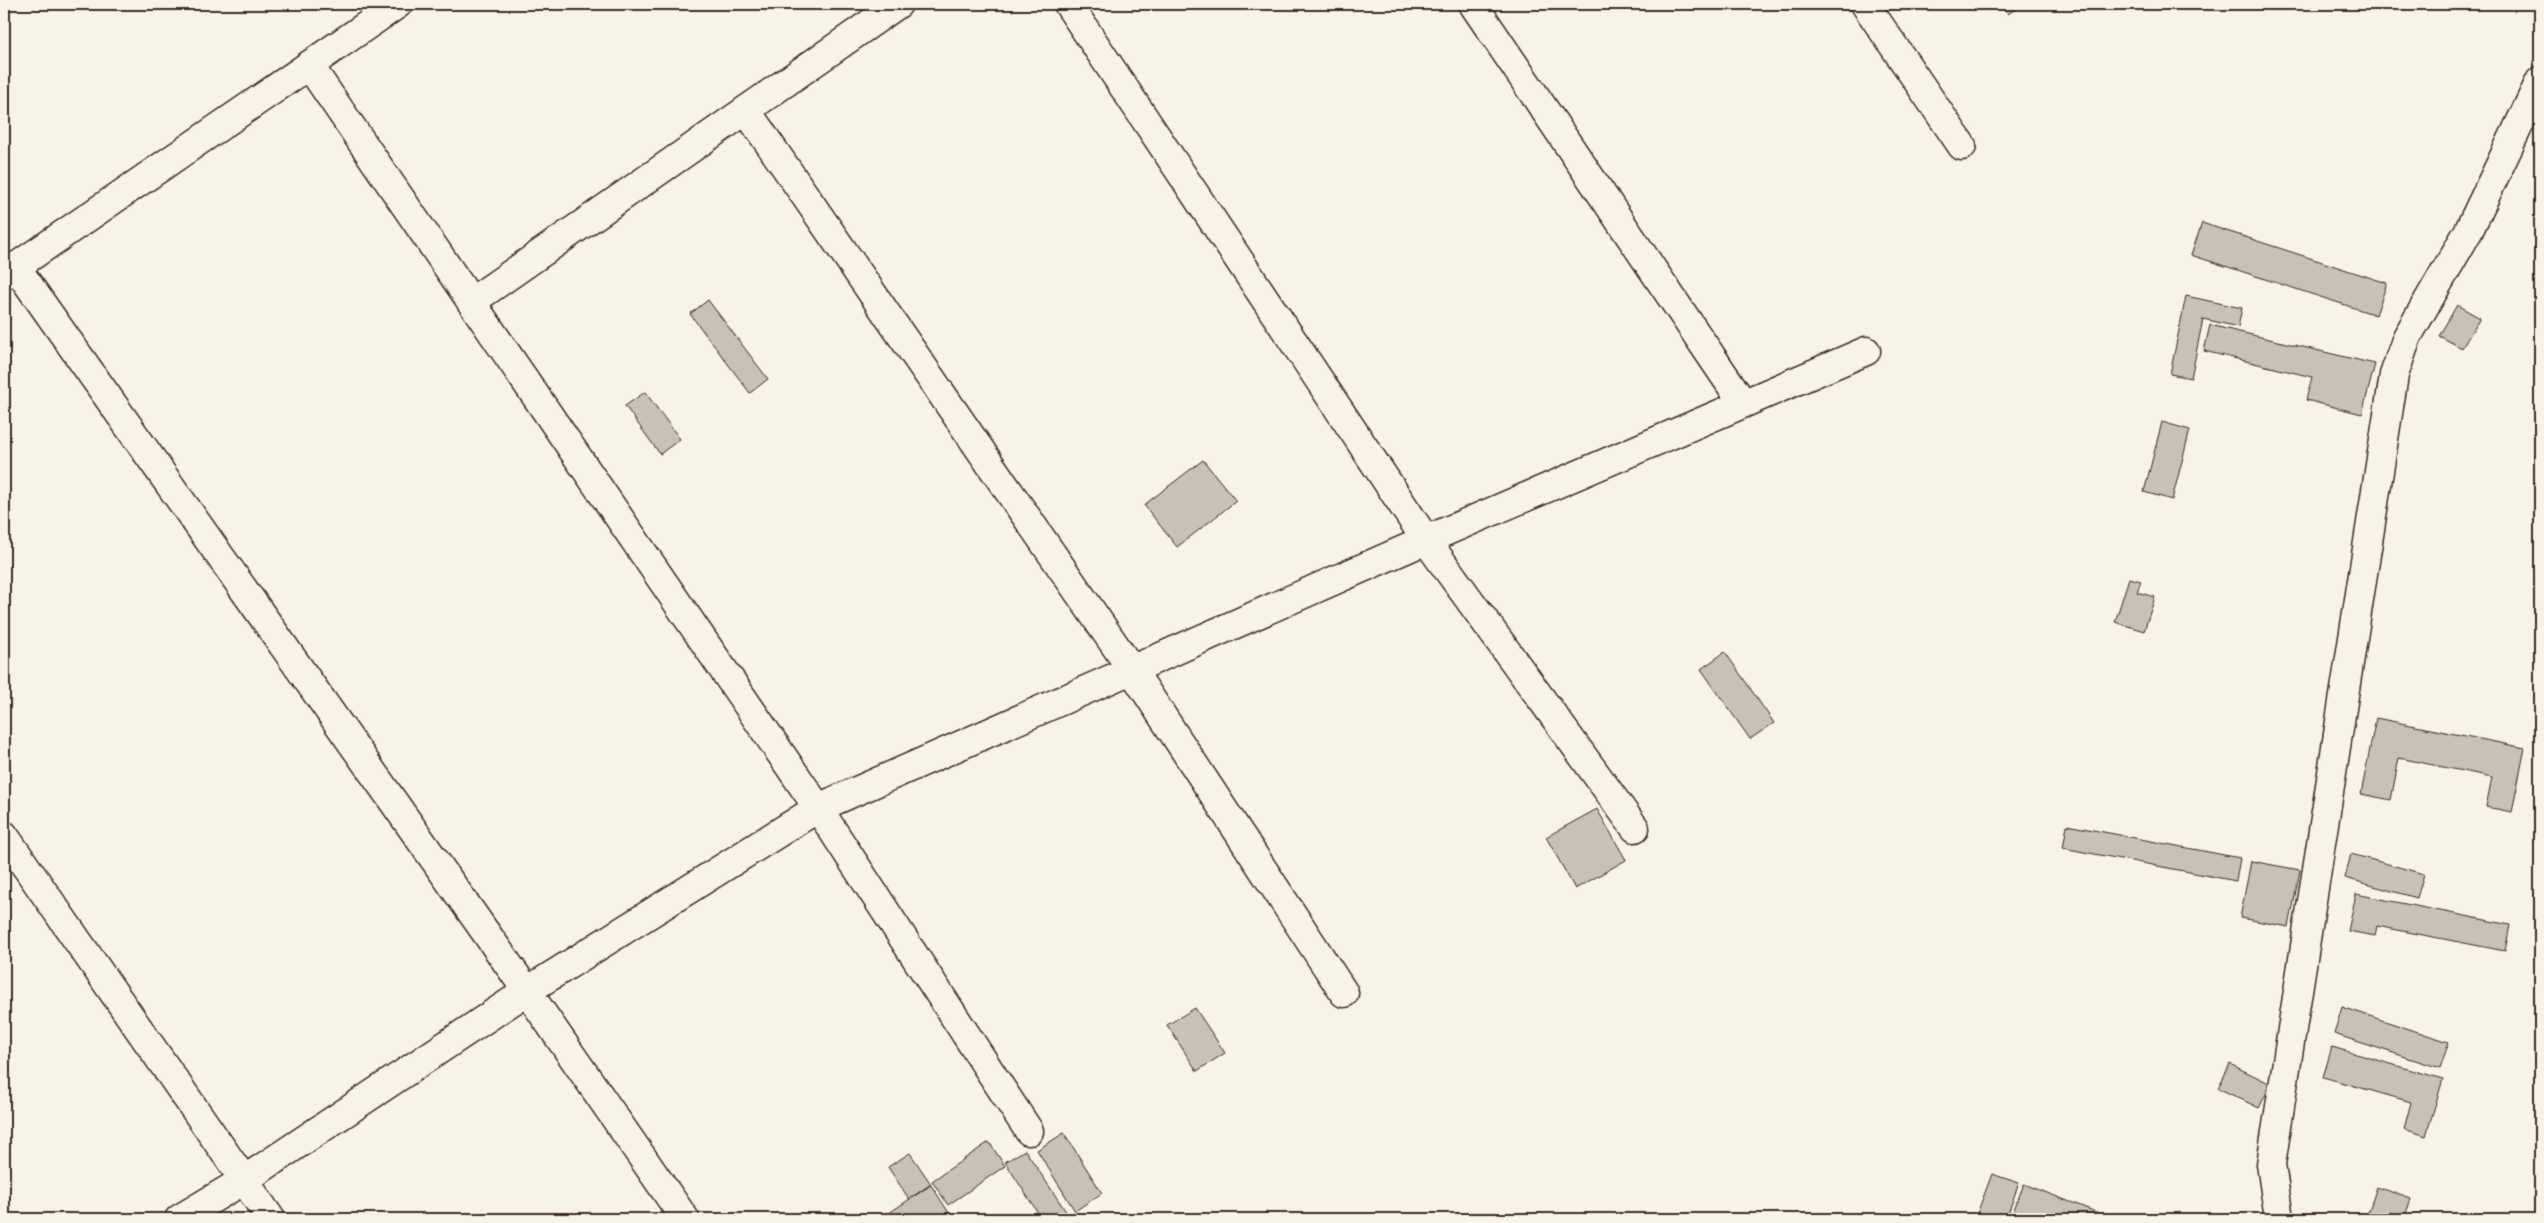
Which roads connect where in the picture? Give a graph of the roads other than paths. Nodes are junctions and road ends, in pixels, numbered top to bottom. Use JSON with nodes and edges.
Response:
{"nodes":[{"id":1,"x":398,"y":4,"type":"edge"},
{"id":2,"x":898,"y":4,"type":"edge"},
{"id":3,"x":1068,"y":4,"type":"edge"},
{"id":4,"x":1472,"y":4,"type":"edge"},
{"id":5,"x":1865,"y":4,"type":"edge"},
{"id":6,"x":310,"y":65,"type":"junction"},
{"id":7,"x":2540,"y":81,"type":"edge"},
{"id":8,"x":746,"y":110,"type":"junction"},
{"id":9,"x":1962,"y":146,"type":"dead end"},
{"id":10,"x":10,"y":271,"type":"edge"},
{"id":11,"x":472,"y":302,"type":"junction"},
{"id":12,"x":1866,"y":350,"type":"dead end"},
{"id":13,"x":1743,"y":403,"type":"junction"},
{"id":14,"x":1426,"y":540,"type":"junction"},
{"id":15,"x":1132,"y":670,"type":"junction"},
{"id":16,"x":818,"y":808,"type":"junction"},
{"id":17,"x":1635,"y":828,"type":"dead end"},
{"id":18,"x":4,"y":835,"type":"edge"},
{"id":19,"x":527,"y":991,"type":"junction"},
{"id":20,"x":1344,"y":993,"type":"dead end"},
{"id":21,"x":1029,"y":1130,"type":"dead end"},
{"id":22,"x":244,"y":1180,"type":"junction"},
{"id":23,"x":179,"y":1219,"type":"edge"},
{"id":24,"x":271,"y":1219,"type":"edge"},
{"id":25,"x":685,"y":1219,"type":"edge"},
{"id":26,"x":2279,"y":1219,"type":"edge"}],
"edges":[{"from":1,"to":6,"type":"street"},
{"from":2,"to":8,"type":"street"},
{"from":3,"to":14,"type":"street"},
{"from":4,"to":13,"type":"street"},
{"from":5,"to":9,"type":"street"},
{"from":6,"to":10,"type":"street"},
{"from":6,"to":11,"type":"street"},
{"from":7,"to":26,"type":"street"},
{"from":8,"to":11,"type":"street"},
{"from":8,"to":15,"type":"street"},
{"from":10,"to":19,"type":"street"},
{"from":11,"to":16,"type":"street"},
{"from":12,"to":13,"type":"street"},
{"from":13,"to":14,"type":"street"},
{"from":14,"to":15,"type":"street"},
{"from":14,"to":17,"type":"street"},
{"from":15,"to":16,"type":"street"},
{"from":15,"to":20,"type":"street"},
{"from":16,"to":19,"type":"street"},
{"from":16,"to":21,"type":"street"},
{"from":18,"to":22,"type":"street"},
{"from":19,"to":22,"type":"street"},
{"from":19,"to":25,"type":"street"},
{"from":22,"to":23,"type":"street"},
{"from":22,"to":24,"type":"street"}]}
